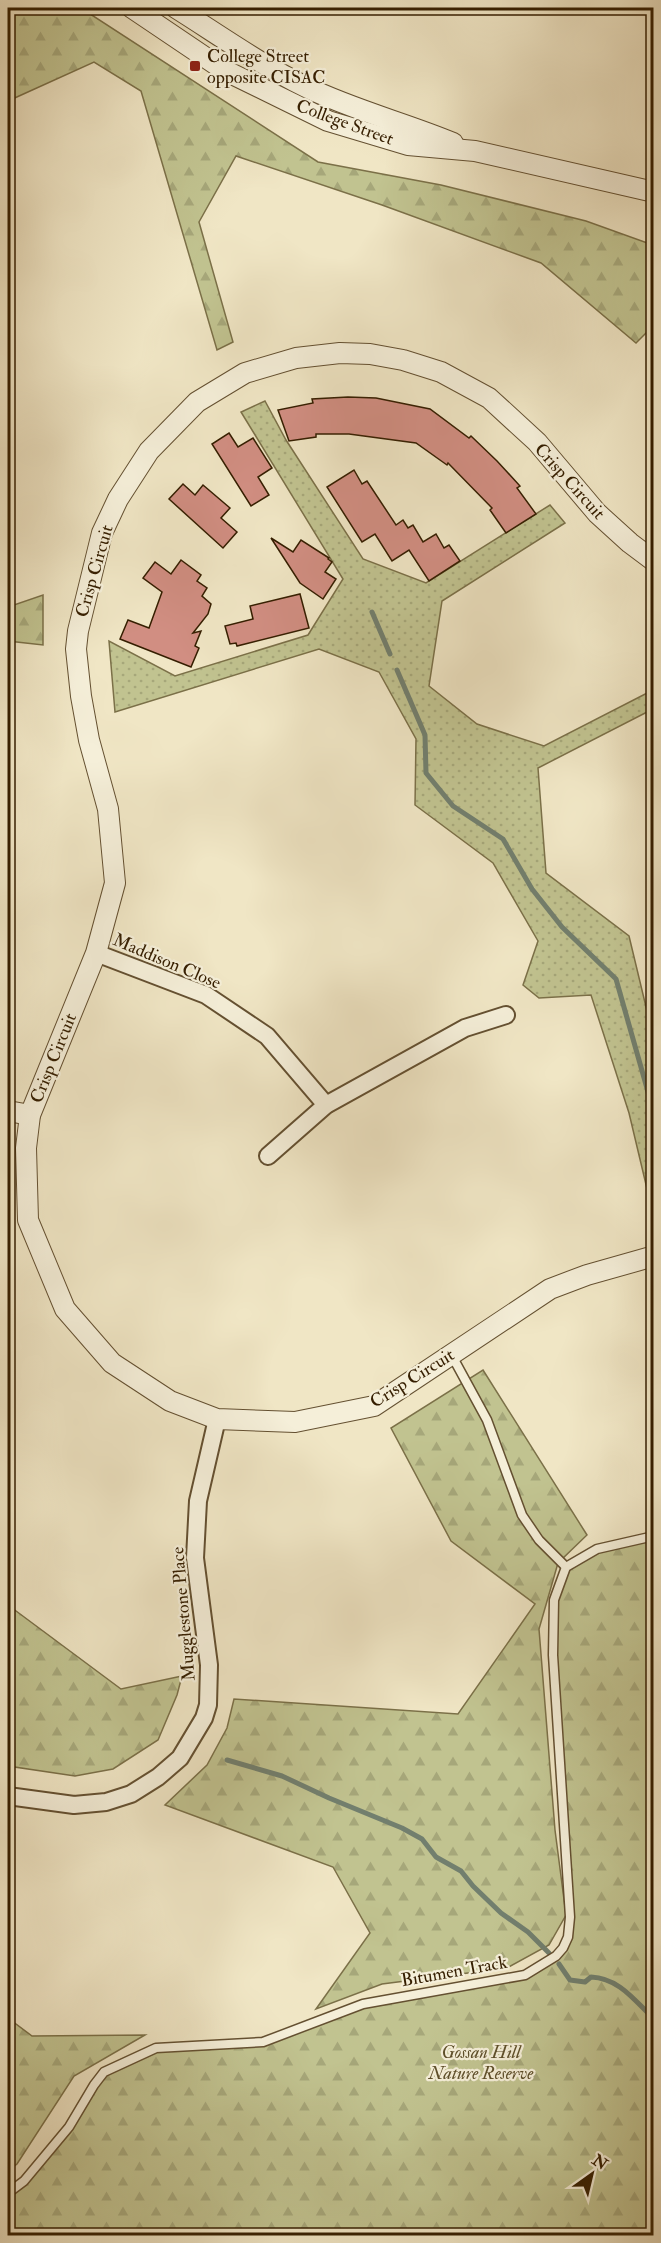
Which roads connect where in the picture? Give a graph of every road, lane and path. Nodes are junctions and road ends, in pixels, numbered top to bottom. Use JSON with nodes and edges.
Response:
{"nodes":[{"id":1,"x":132,"y":8,"type":"edge"},
{"id":2,"x":176,"y":8,"type":"edge"},
{"id":3,"x":475,"y":152,"type":"junction"},
{"id":4,"x":654,"y":192,"type":"edge"},
{"id":5,"x":654,"y":561,"type":"edge"},
{"id":6,"x":96,"y":953,"type":"junction"},
{"id":7,"x":506,"y":1015,"type":"dead end"},
{"id":8,"x":326,"y":1105,"type":"junction"},
{"id":9,"x":8,"y":1111,"type":"edge"},
{"id":10,"x":30,"y":1115,"type":"junction"},
{"id":11,"x":268,"y":1156,"type":"dead end"},
{"id":12,"x":654,"y":1256,"type":"edge"},
{"id":13,"x":451,"y":1354,"type":"junction"},
{"id":14,"x":218,"y":1419,"type":"junction"},
{"id":15,"x":654,"y":1536,"type":"edge"},
{"id":16,"x":566,"y":1567,"type":"junction"},
{"id":17,"x":8,"y":1796,"type":"edge"},
{"id":18,"x":8,"y":2193,"type":"edge"}],
"edges":[{"from":1,"to":3,"type":"street","name":"College Street"},
{"from":2,"to":3,"type":"street","name":"College Street"},
{"from":3,"to":4,"type":"street","name":"College Street"},
{"from":5,"to":6,"type":"street","name":"Crisp Circuit"},
{"from":6,"to":8,"type":"street","name":"Maddison Close"},
{"from":6,"to":10,"type":"street","name":"Crisp Circuit"},
{"from":7,"to":8,"type":"street"},
{"from":8,"to":11,"type":"street"},
{"from":9,"to":10,"type":"street","name":"Crisp Circuit"},
{"from":10,"to":14,"type":"street","name":"Crisp Circuit"},
{"from":12,"to":13,"type":"street","name":"Crisp Circuit"},
{"from":13,"to":14,"type":"street","name":"Crisp Circuit"},
{"from":13,"to":16,"type":"lane"},
{"from":14,"to":17,"type":"street","name":"Mugglestone Place"},
{"from":15,"to":16,"type":"lane"},
{"from":16,"to":18,"type":"lane","name":"Bitumen Track"}]}
